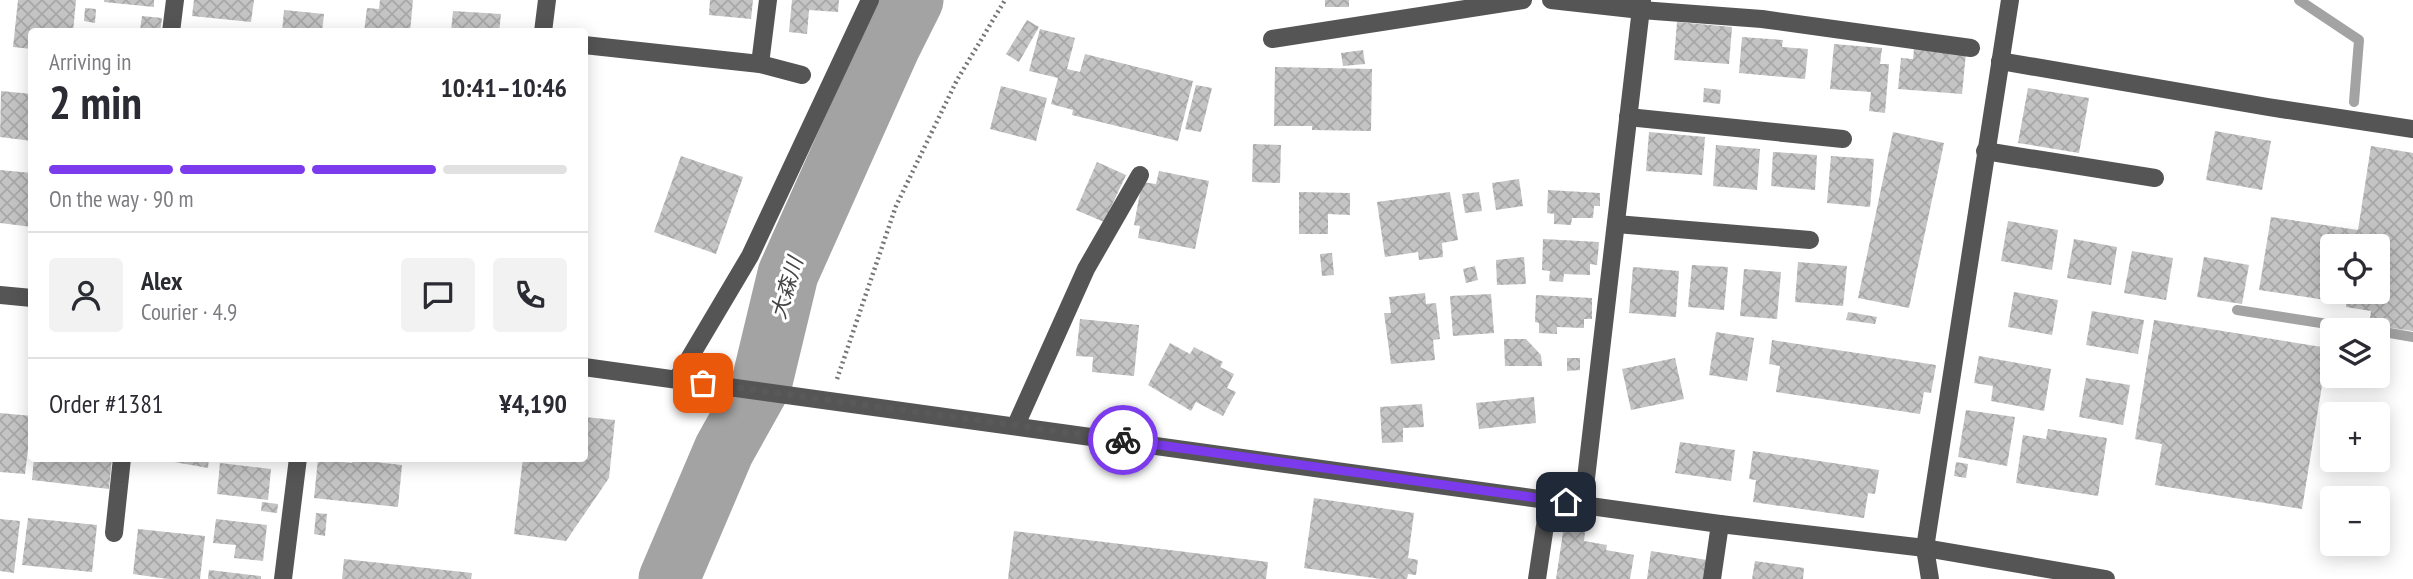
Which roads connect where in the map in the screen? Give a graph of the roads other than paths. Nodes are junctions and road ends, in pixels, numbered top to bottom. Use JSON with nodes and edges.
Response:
{"nodes":[{"id":1,"x":175,"y":0,"type":"edge"},
{"id":2,"x":547,"y":0,"type":"edge"},
{"id":3,"x":768,"y":0,"type":"edge"},
{"id":4,"x":870,"y":0,"type":"edge"},
{"id":5,"x":1523,"y":0,"type":"edge"},
{"id":6,"x":1551,"y":0,"type":"edge"},
{"id":7,"x":2010,"y":0,"type":"edge"},
{"id":8,"x":1641,"y":5,"type":"edge"},
{"id":9,"x":172,"y":28,"type":"edge"},
{"id":10,"x":544,"y":28,"type":"edge"},
{"id":11,"x":1272,"y":39,"type":"dead end"},
{"id":12,"x":588,"y":45,"type":"edge"},
{"id":13,"x":1971,"y":48,"type":"dead end"},
{"id":14,"x":2000,"y":61,"type":"junction"},
{"id":15,"x":760,"y":64,"type":"junction"},
{"id":16,"x":802,"y":75,"type":"dead end"},
{"id":17,"x":1628,"y":117,"type":"junction"},
{"id":18,"x":2413,"y":129,"type":"edge"},
{"id":19,"x":1843,"y":139,"type":"dead end"},
{"id":20,"x":1985,"y":151,"type":"junction"},
{"id":21,"x":1140,"y":175,"type":"dead end"},
{"id":22,"x":2155,"y":178,"type":"dead end"},
{"id":23,"x":1616,"y":223,"type":"junction"},
{"id":24,"x":1810,"y":240,"type":"dead end"},
{"id":25,"x":0,"y":295,"type":"edge"},
{"id":26,"x":28,"y":298,"type":"edge"},
{"id":27,"x":588,"y":368,"type":"edge"},
{"id":28,"x":677,"y":379,"type":"junction"},
{"id":29,"x":1016,"y":425,"type":"junction"},
{"id":30,"x":122,"y":462,"type":"edge"},
{"id":31,"x":298,"y":462,"type":"edge"},
{"id":32,"x":1549,"y":499,"type":"junction"},
{"id":33,"x":1583,"y":504,"type":"junction"},
{"id":34,"x":1720,"y":524,"type":"junction"},
{"id":35,"x":114,"y":533,"type":"dead end"},
{"id":36,"x":1926,"y":548,"type":"junction"},
{"id":37,"x":284,"y":579,"type":"edge"},
{"id":38,"x":1537,"y":579,"type":"edge"},
{"id":39,"x":1713,"y":579,"type":"edge"},
{"id":40,"x":1930,"y":579,"type":"edge"},
{"id":41,"x":2106,"y":579,"type":"edge"}],
"edges":[{"from":1,"to":9,"type":"street"},
{"from":2,"to":10,"type":"street"},
{"from":3,"to":15,"type":"street"},
{"from":4,"to":28,"type":"street"},
{"from":5,"to":11,"type":"street"},
{"from":6,"to":8,"type":"street"},
{"from":7,"to":14,"type":"street"},
{"from":8,"to":13,"type":"street"},
{"from":8,"to":17,"type":"street"},
{"from":12,"to":15,"type":"street"},
{"from":14,"to":18,"type":"street"},
{"from":14,"to":20,"type":"street"},
{"from":15,"to":16,"type":"street"},
{"from":17,"to":19,"type":"street"},
{"from":17,"to":23,"type":"street"},
{"from":20,"to":22,"type":"street"},
{"from":20,"to":36,"type":"street"},
{"from":21,"to":29,"type":"street"},
{"from":23,"to":24,"type":"street"},
{"from":23,"to":33,"type":"street"},
{"from":25,"to":26,"type":"street"},
{"from":27,"to":28,"type":"street"},
{"from":28,"to":29,"type":"street"},
{"from":29,"to":32,"type":"street"},
{"from":30,"to":35,"type":"street"},
{"from":31,"to":37,"type":"street"},
{"from":32,"to":33,"type":"street"},
{"from":32,"to":38,"type":"street"},
{"from":33,"to":34,"type":"street"},
{"from":34,"to":36,"type":"street"},
{"from":34,"to":39,"type":"street"},
{"from":36,"to":40,"type":"street"},
{"from":36,"to":41,"type":"street"}]}
